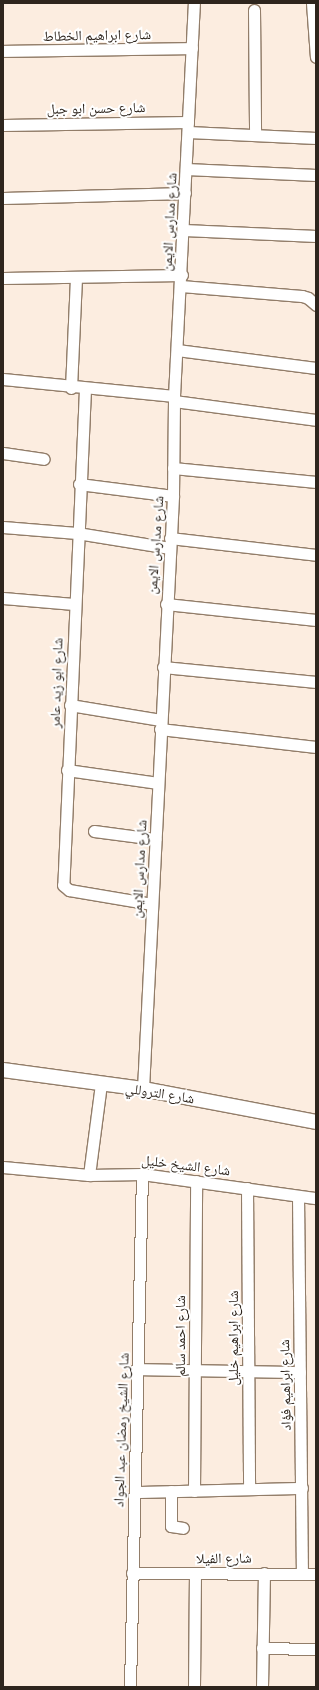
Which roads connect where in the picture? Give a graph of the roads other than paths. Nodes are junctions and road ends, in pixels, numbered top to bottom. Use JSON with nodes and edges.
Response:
{"nodes":[{"id":1,"x":194,"y":3,"type":"edge"},
{"id":2,"x":312,"y":3,"type":"edge"},
{"id":3,"x":254,"y":10,"type":"dead end"},
{"id":4,"x":192,"y":48,"type":"junction"},
{"id":5,"x":3,"y":51,"type":"edge"},
{"id":6,"x":316,"y":57,"type":"edge"},
{"id":7,"x":3,"y":124,"type":"edge"},
{"id":8,"x":188,"y":127,"type":"junction"},
{"id":9,"x":255,"y":135,"type":"junction"},
{"id":10,"x":316,"y":138,"type":"edge"},
{"id":11,"x":186,"y":169,"type":"junction"},
{"id":12,"x":316,"y":175,"type":"edge"},
{"id":13,"x":185,"y":193,"type":"junction"},
{"id":14,"x":3,"y":198,"type":"edge"},
{"id":15,"x":184,"y":230,"type":"junction"},
{"id":16,"x":316,"y":236,"type":"edge"},
{"id":17,"x":76,"y":277,"type":"junction"},
{"id":18,"x":3,"y":278,"type":"edge"},
{"id":19,"x":182,"y":280,"type":"junction"},
{"id":20,"x":316,"y":305,"type":"edge"},
{"id":21,"x":177,"y":350,"type":"junction"},
{"id":22,"x":316,"y":368,"type":"edge"},
{"id":23,"x":3,"y":379,"type":"edge"},
{"id":24,"x":71,"y":388,"type":"junction"},
{"id":25,"x":85,"y":389,"type":"junction"},
{"id":26,"x":174,"y":399,"type":"junction"},
{"id":27,"x":316,"y":420,"type":"edge"},
{"id":28,"x":3,"y":453,"type":"edge"},
{"id":29,"x":44,"y":459,"type":"dead end"},
{"id":30,"x":174,"y":468,"type":"junction"},
{"id":31,"x":316,"y":482,"type":"edge"},
{"id":32,"x":79,"y":484,"type":"junction"},
{"id":33,"x":173,"y":496,"type":"junction"},
{"id":34,"x":3,"y":527,"type":"edge"},
{"id":35,"x":77,"y":533,"type":"junction"},
{"id":36,"x":170,"y":543,"type":"junction"},
{"id":37,"x":316,"y":555,"type":"edge"},
{"id":38,"x":3,"y":598,"type":"edge"},
{"id":39,"x":3,"y":603,"type":"edge"},
{"id":40,"x":74,"y":604,"type":"junction"},
{"id":41,"x":166,"y":604,"type":"junction"},
{"id":42,"x":316,"y":620,"type":"edge"},
{"id":43,"x":163,"y":666,"type":"junction"},
{"id":44,"x":316,"y":682,"type":"edge"},
{"id":45,"x":70,"y":705,"type":"junction"},
{"id":46,"x":161,"y":724,"type":"junction"},
{"id":47,"x":316,"y":747,"type":"edge"},
{"id":48,"x":67,"y":770,"type":"junction"},
{"id":49,"x":158,"y":783,"type":"junction"},
{"id":50,"x":94,"y":831,"type":"dead end"},
{"id":51,"x":155,"y":838,"type":"junction"},
{"id":52,"x":152,"y":904,"type":"junction"},
{"id":53,"x":3,"y":1070,"type":"edge"},
{"id":54,"x":101,"y":1084,"type":"junction"},
{"id":55,"x":143,"y":1089,"type":"junction"},
{"id":56,"x":316,"y":1122,"type":"edge"},
{"id":57,"x":3,"y":1167,"type":"edge"},
{"id":58,"x":89,"y":1174,"type":"junction"},
{"id":59,"x":142,"y":1174,"type":"junction"},
{"id":60,"x":196,"y":1181,"type":"junction"},
{"id":61,"x":247,"y":1188,"type":"junction"},
{"id":62,"x":298,"y":1196,"type":"junction"},
{"id":63,"x":316,"y":1198,"type":"edge"},
{"id":64,"x":138,"y":1369,"type":"junction"},
{"id":65,"x":195,"y":1372,"type":"junction"},
{"id":66,"x":249,"y":1372,"type":"junction"},
{"id":67,"x":300,"y":1372,"type":"junction"},
{"id":68,"x":302,"y":1488,"type":"junction"},
{"id":69,"x":249,"y":1489,"type":"junction"},
{"id":70,"x":194,"y":1490,"type":"junction"},
{"id":71,"x":170,"y":1491,"type":"junction"},
{"id":72,"x":135,"y":1492,"type":"junction"},
{"id":73,"x":183,"y":1528,"type":"dead end"},
{"id":74,"x":132,"y":1573,"type":"junction"},
{"id":75,"x":264,"y":1573,"type":"junction"},
{"id":76,"x":195,"y":1574,"type":"junction"},
{"id":77,"x":302,"y":1574,"type":"junction"},
{"id":78,"x":316,"y":1574,"type":"edge"},
{"id":79,"x":262,"y":1648,"type":"junction"},
{"id":80,"x":316,"y":1649,"type":"edge"},
{"id":81,"x":130,"y":1687,"type":"edge"},
{"id":82,"x":194,"y":1687,"type":"edge"},
{"id":83,"x":262,"y":1687,"type":"edge"}],
"edges":[{"from":1,"to":4,"type":"street","name":"شارع مدارس الايمن"},
{"from":2,"to":6,"type":"street"},
{"from":3,"to":9,"type":"street"},
{"from":4,"to":5,"type":"street","name":"شارع ابراهيم الخطاط"},
{"from":4,"to":8,"type":"street","name":"شارع مدارس الايمن"},
{"from":7,"to":8,"type":"street","name":"شارع حسن ابو جبل"},
{"from":8,"to":9,"type":"street","name":"شارع حسن ابو جبل"},
{"from":8,"to":11,"type":"street","name":"شارع مدارس الايمن"},
{"from":9,"to":10,"type":"street","name":"شارع حسن ابو جبل"},
{"from":11,"to":12,"type":"street"},
{"from":11,"to":13,"type":"street","name":"شارع مدارس الايمن"},
{"from":13,"to":14,"type":"street"},
{"from":13,"to":15,"type":"street","name":"شارع مدارس الايمن"},
{"from":15,"to":16,"type":"street"},
{"from":15,"to":19,"type":"street","name":"شارع مدارس الايمن"},
{"from":17,"to":18,"type":"street"},
{"from":17,"to":19,"type":"street"},
{"from":17,"to":24,"type":"street"},
{"from":19,"to":20,"type":"street"},
{"from":19,"to":21,"type":"street","name":"شارع مدارس الايمن"},
{"from":21,"to":22,"type":"street"},
{"from":21,"to":26,"type":"street","name":"شارع مدارس الايمن"},
{"from":23,"to":24,"type":"street"},
{"from":24,"to":25,"type":"street"},
{"from":25,"to":26,"type":"street"},
{"from":25,"to":32,"type":"street","name":"شارع ابو زيد عامر"},
{"from":26,"to":27,"type":"street"},
{"from":26,"to":30,"type":"street","name":"شارع مدارس الايمن"},
{"from":28,"to":29,"type":"street"},
{"from":30,"to":31,"type":"street"},
{"from":30,"to":33,"type":"street","name":"شارع مدارس الايمن"},
{"from":32,"to":33,"type":"street"},
{"from":32,"to":35,"type":"street","name":"شارع ابو زيد عامر"},
{"from":33,"to":36,"type":"street","name":"شارع مدارس الايمن"},
{"from":34,"to":35,"type":"street"},
{"from":35,"to":36,"type":"street"},
{"from":35,"to":40,"type":"street","name":"شارع ابو زيد عامر"},
{"from":36,"to":37,"type":"street"},
{"from":36,"to":41,"type":"street","name":"شارع مدارس الايمن"},
{"from":38,"to":39,"type":"street"},
{"from":38,"to":40,"type":"street"},
{"from":40,"to":45,"type":"street","name":"شارع ابو زيد عامر"},
{"from":41,"to":42,"type":"street"},
{"from":41,"to":43,"type":"street","name":"شارع مدارس الايمن"},
{"from":43,"to":44,"type":"street"},
{"from":43,"to":46,"type":"street","name":"شارع مدارس الايمن"},
{"from":45,"to":46,"type":"street"},
{"from":45,"to":48,"type":"street","name":"شارع ابو زيد عامر"},
{"from":46,"to":47,"type":"street"},
{"from":46,"to":49,"type":"street","name":"شارع مدارس الايمن"},
{"from":48,"to":49,"type":"street"},
{"from":48,"to":52,"type":"street","name":"شارع ابو زيد عامر"},
{"from":49,"to":51,"type":"street","name":"شارع مدارس الايمن"},
{"from":50,"to":51,"type":"street"},
{"from":51,"to":52,"type":"street","name":"شارع مدارس الايمن"},
{"from":52,"to":55,"type":"street","name":"شارع مدارس الايمن"},
{"from":53,"to":54,"type":"street","name":"شارع التروللي"},
{"from":54,"to":55,"type":"street","name":"شارع التروللي"},
{"from":54,"to":58,"type":"street"},
{"from":55,"to":56,"type":"street","name":"شارع التروللي"},
{"from":57,"to":58,"type":"street","name":"شارع الشيخ خليل"},
{"from":58,"to":59,"type":"street","name":"شارع الشيخ خليل"},
{"from":59,"to":60,"type":"street","name":"شارع الشيخ خليل"},
{"from":59,"to":64,"type":"street","name":"شارع الشيخ رمضان عبد الجواد"},
{"from":60,"to":61,"type":"street","name":"شارع الشيخ خليل"},
{"from":60,"to":65,"type":"street","name":"شارع احمد سالم"},
{"from":61,"to":62,"type":"street","name":"شارع الشيخ خليل"},
{"from":61,"to":66,"type":"street","name":"شارع ابراهيم خليل"},
{"from":62,"to":63,"type":"street","name":"شارع الشيخ خليل"},
{"from":62,"to":67,"type":"street","name":"شارع ابراهيم فؤاد"},
{"from":64,"to":65,"type":"street"},
{"from":64,"to":72,"type":"street","name":"شارع الشيخ رمضان عبد الجواد"},
{"from":65,"to":66,"type":"street"},
{"from":65,"to":70,"type":"street","name":"شارع احمد سالم"},
{"from":66,"to":67,"type":"street"},
{"from":66,"to":69,"type":"street","name":"شارع ابراهيم خليل"},
{"from":67,"to":68,"type":"street","name":"شارع ابراهيم فؤاد"},
{"from":68,"to":69,"type":"street"},
{"from":68,"to":77,"type":"street","name":"شارع ابراهيم فؤاد"},
{"from":69,"to":70,"type":"street"},
{"from":70,"to":71,"type":"street"},
{"from":71,"to":72,"type":"street"},
{"from":71,"to":73,"type":"street"},
{"from":72,"to":74,"type":"street","name":"شارع الشيخ رمضان عبد الجواد"},
{"from":74,"to":76,"type":"street","name":"شارع الفيلا"},
{"from":74,"to":81,"type":"street","name":"شارع الشيخ رمضان عبد الجواد"},
{"from":75,"to":76,"type":"street","name":"شارع الفيلا"},
{"from":75,"to":77,"type":"street","name":"شارع الفيلا"},
{"from":75,"to":79,"type":"street"},
{"from":76,"to":82,"type":"street"},
{"from":77,"to":78,"type":"street","name":"شارع الفيلا"},
{"from":79,"to":80,"type":"street"},
{"from":79,"to":83,"type":"street"}]}
